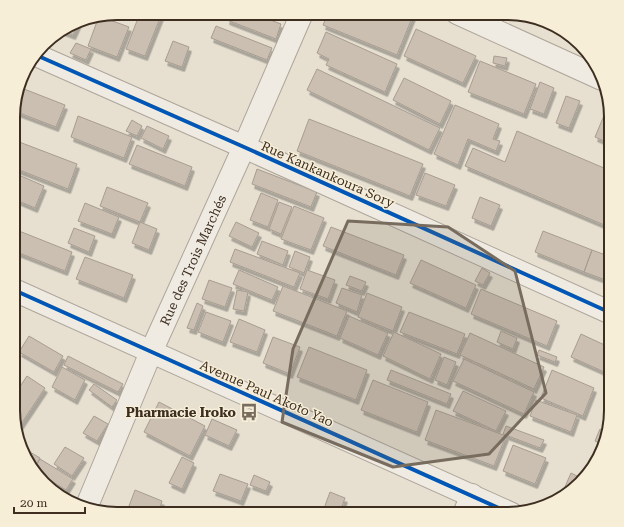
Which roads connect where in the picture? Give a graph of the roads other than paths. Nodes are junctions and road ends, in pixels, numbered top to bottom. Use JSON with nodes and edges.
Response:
{"nodes":[{"id":1,"x":299,"y":20,"type":"edge"},
{"id":2,"x":472,"y":20,"type":"edge"},
{"id":3,"x":41,"y":57,"type":"edge"},
{"id":4,"x":595,"y":76,"type":"edge"},
{"id":5,"x":244,"y":147,"type":"junction"},
{"id":6,"x":20,"y":293,"type":"edge"},
{"id":7,"x":604,"y":310,"type":"edge"},
{"id":8,"x":151,"y":352,"type":"junction"},
{"id":9,"x":88,"y":503,"type":"edge"},
{"id":10,"x":468,"y":505,"type":"edge"}],
"edges":[{"from":1,"to":5,"type":"street","name":"Rue des Trois Marchés"},
{"from":2,"to":4,"type":"street"},
{"from":3,"to":5,"type":"street","name":"Rue Kankankoura Sory"},
{"from":5,"to":7,"type":"street","name":"Rue Kankankoura Sory"},
{"from":5,"to":8,"type":"street","name":"Rue des Trois Marchés"},
{"from":6,"to":8,"type":"street","name":"Avenue Paul Akoto Yao"},
{"from":8,"to":9,"type":"street","name":"Rue des Trois Marchés"},
{"from":8,"to":10,"type":"street","name":"Avenue Paul Akoto Yao"}]}
